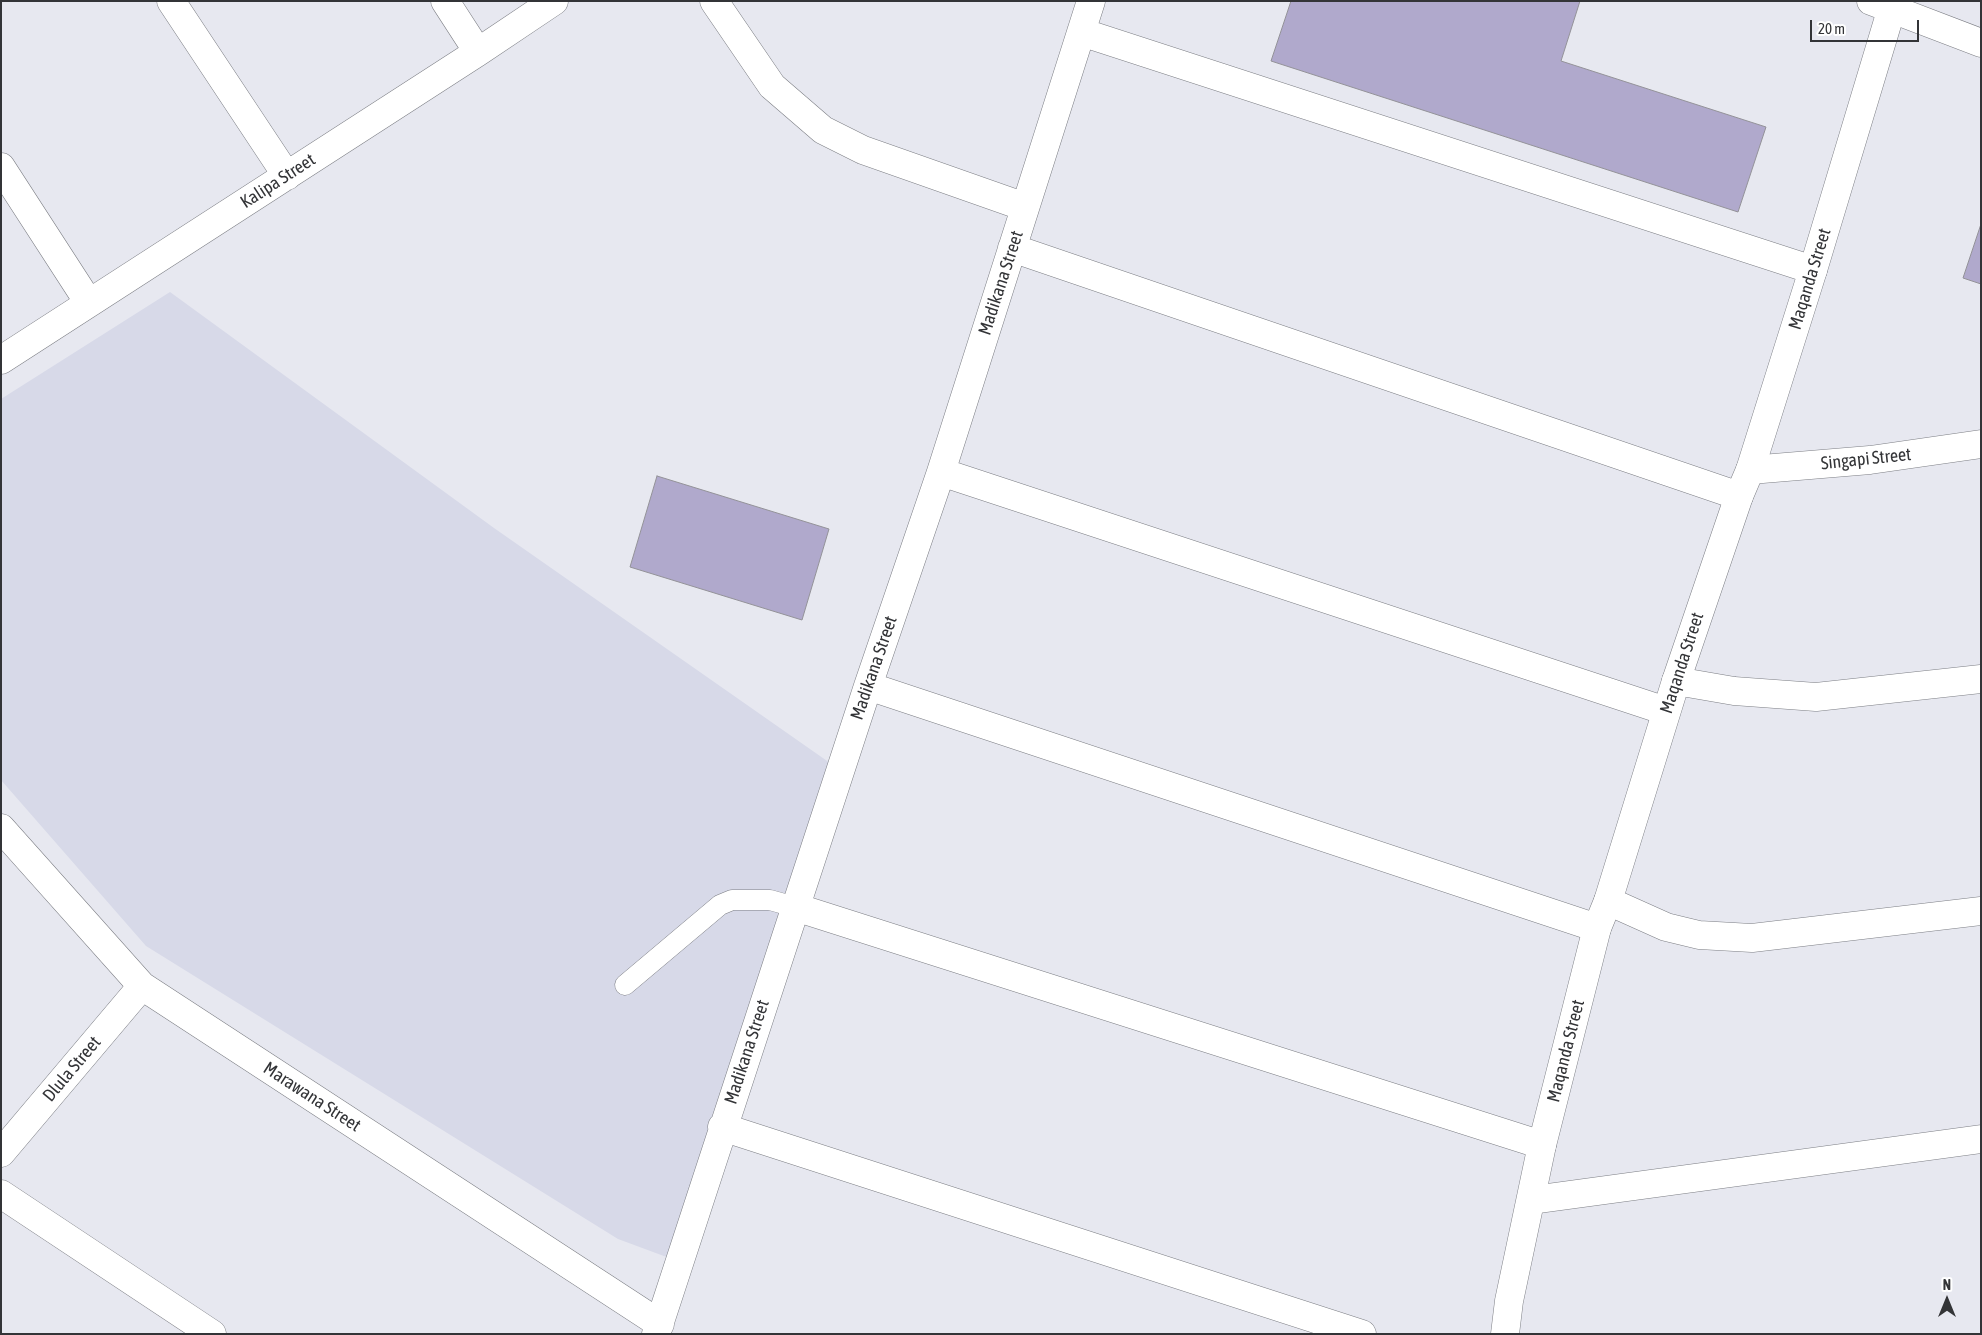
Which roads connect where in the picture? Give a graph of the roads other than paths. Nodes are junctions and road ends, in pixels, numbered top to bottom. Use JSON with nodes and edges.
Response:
{"nodes":[{"id":1,"x":171,"y":1,"type":"edge"},
{"id":2,"x":445,"y":1,"type":"edge"},
{"id":3,"x":554,"y":1,"type":"edge"},
{"id":4,"x":714,"y":1,"type":"edge"},
{"id":5,"x":1091,"y":1,"type":"edge"},
{"id":6,"x":1886,"y":4,"type":"edge"},
{"id":7,"x":1081,"y":32,"type":"junction"},
{"id":8,"x":1981,"y":43,"type":"edge"},
{"id":9,"x":478,"y":52,"type":"junction"},
{"id":10,"x":1,"y":167,"type":"edge"},
{"id":11,"x":287,"y":176,"type":"junction"},
{"id":12,"x":1025,"y":207,"type":"junction"},
{"id":13,"x":1012,"y":248,"type":"junction"},
{"id":14,"x":1813,"y":270,"type":"junction"},
{"id":15,"x":89,"y":303,"type":"junction"},
{"id":16,"x":1,"y":360,"type":"edge"},
{"id":17,"x":1981,"y":444,"type":"edge"},
{"id":18,"x":1750,"y":470,"type":"junction"},
{"id":19,"x":941,"y":472,"type":"junction"},
{"id":20,"x":1739,"y":496,"type":"junction"},
{"id":21,"x":1981,"y":678,"type":"edge"},
{"id":22,"x":1676,"y":681,"type":"junction"},
{"id":23,"x":868,"y":686,"type":"junction"},
{"id":24,"x":1666,"y":711,"type":"junction"},
{"id":25,"x":1,"y":828,"type":"edge"},
{"id":26,"x":1608,"y":901,"type":"junction"},
{"id":27,"x":795,"y":907,"type":"junction"},
{"id":28,"x":1981,"y":911,"type":"edge"},
{"id":29,"x":1597,"y":928,"type":"junction"},
{"id":30,"x":624,"y":985,"type":"dead end"},
{"id":31,"x":142,"y":986,"type":"junction"},
{"id":32,"x":722,"y":1127,"type":"junction"},
{"id":33,"x":1981,"y":1139,"type":"edge"},
{"id":34,"x":1542,"y":1146,"type":"junction"},
{"id":35,"x":1,"y":1152,"type":"edge"},
{"id":36,"x":1,"y":1194,"type":"edge"},
{"id":37,"x":1532,"y":1200,"type":"junction"},
{"id":38,"x":658,"y":1329,"type":"edge"},
{"id":39,"x":212,"y":1334,"type":"edge"},
{"id":40,"x":1362,"y":1334,"type":"edge"},
{"id":41,"x":1505,"y":1334,"type":"edge"}],
"edges":[{"from":1,"to":11,"type":"street"},
{"from":2,"to":9,"type":"street"},
{"from":3,"to":9,"type":"street","name":"Kalipa Street"},
{"from":4,"to":12,"type":"street"},
{"from":5,"to":7,"type":"street","name":"Madikana Street"},
{"from":6,"to":8,"type":"street"},
{"from":6,"to":14,"type":"street","name":"Maqanda Street"},
{"from":7,"to":12,"type":"street","name":"Madikana Street"},
{"from":7,"to":14,"type":"street"},
{"from":9,"to":11,"type":"street","name":"Kalipa Street"},
{"from":10,"to":15,"type":"street"},
{"from":11,"to":15,"type":"street","name":"Kalipa Street"},
{"from":12,"to":13,"type":"street","name":"Madikana Street"},
{"from":13,"to":19,"type":"street","name":"Madikana Street"},
{"from":13,"to":20,"type":"street"},
{"from":14,"to":18,"type":"street","name":"Maqanda Street"},
{"from":15,"to":16,"type":"street","name":"Kalipa Street"},
{"from":17,"to":18,"type":"street","name":"Singapi Street"},
{"from":18,"to":20,"type":"street","name":"Maqanda Street"},
{"from":19,"to":23,"type":"street","name":"Madikana Street"},
{"from":19,"to":24,"type":"street"},
{"from":20,"to":22,"type":"street","name":"Maqanda Street"},
{"from":21,"to":22,"type":"street"},
{"from":22,"to":24,"type":"street","name":"Maqanda Street"},
{"from":23,"to":27,"type":"street","name":"Madikana Street"},
{"from":23,"to":29,"type":"street"},
{"from":24,"to":26,"type":"street","name":"Maqanda Street"},
{"from":25,"to":31,"type":"street","name":"Marawana Street"},
{"from":26,"to":28,"type":"street"},
{"from":26,"to":29,"type":"street","name":"Maqanda Street"},
{"from":27,"to":30,"type":"lane"},
{"from":27,"to":32,"type":"street","name":"Madikana Street"},
{"from":27,"to":34,"type":"street"},
{"from":29,"to":34,"type":"street","name":"Maqanda Street"},
{"from":31,"to":35,"type":"street","name":"Dlula Street"},
{"from":31,"to":38,"type":"street","name":"Marawana Street"},
{"from":32,"to":38,"type":"street","name":"Madikana Street"},
{"from":32,"to":40,"type":"street"},
{"from":33,"to":37,"type":"street"},
{"from":34,"to":37,"type":"street","name":"Maqanda Street"},
{"from":36,"to":39,"type":"street"},
{"from":37,"to":41,"type":"street","name":"Maqanda Street"}]}
